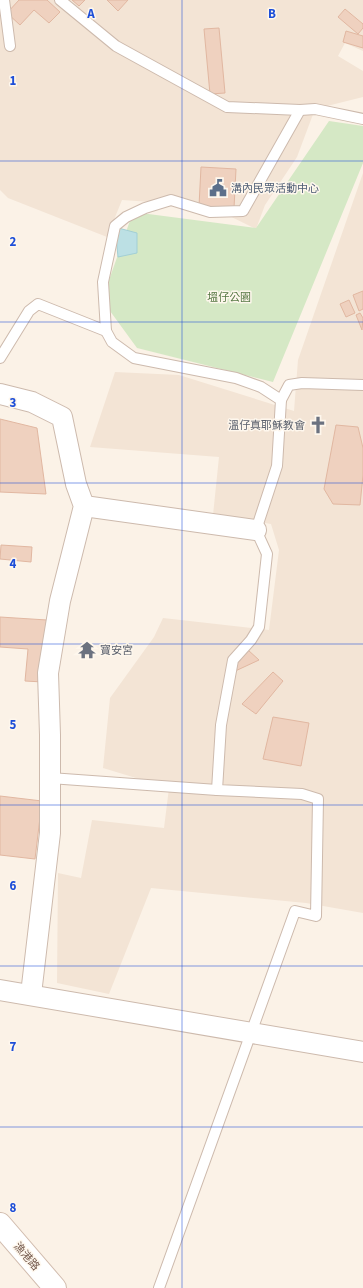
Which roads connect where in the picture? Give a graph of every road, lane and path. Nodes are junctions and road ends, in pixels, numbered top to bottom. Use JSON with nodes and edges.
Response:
{"nodes":[{"id":1,"x":4,"y":0,"type":"edge"},
{"id":2,"x":60,"y":0,"type":"edge"},
{"id":3,"x":10,"y":46,"type":"dead end"},
{"id":4,"x":300,"y":110,"type":"junction"},
{"id":5,"x":363,"y":119,"type":"edge"},
{"id":6,"x":106,"y":331,"type":"junction"},
{"id":7,"x":0,"y":358,"type":"edge"},
{"id":8,"x":363,"y":385,"type":"edge"},
{"id":9,"x":0,"y":394,"type":"edge"},
{"id":10,"x":282,"y":400,"type":"junction"},
{"id":11,"x":84,"y":506,"type":"junction"},
{"id":12,"x":256,"y":530,"type":"junction"},
{"id":13,"x":50,"y":778,"type":"junction"},
{"id":14,"x":217,"y":790,"type":"junction"},
{"id":15,"x":0,"y":990,"type":"edge"},
{"id":16,"x":31,"y":994,"type":"junction"},
{"id":17,"x":251,"y":1032,"type":"junction"},
{"id":18,"x":363,"y":1052,"type":"edge"},
{"id":19,"x":0,"y":1224,"type":"edge"},
{"id":20,"x":54,"y":1288,"type":"edge"},
{"id":21,"x":159,"y":1288,"type":"edge"}],
"edges":[{"from":1,"to":3,"type":"lane"},
{"from":2,"to":4,"type":"lane"},
{"from":4,"to":5,"type":"lane"},
{"from":4,"to":6,"type":"lane"},
{"from":6,"to":7,"type":"lane"},
{"from":6,"to":10,"type":"lane"},
{"from":8,"to":10,"type":"lane"},
{"from":9,"to":11,"type":"street"},
{"from":10,"to":12,"type":"lane"},
{"from":11,"to":12,"type":"street"},
{"from":11,"to":13,"type":"street"},
{"from":12,"to":14,"type":"lane"},
{"from":13,"to":14,"type":"lane"},
{"from":13,"to":16,"type":"street"},
{"from":14,"to":17,"type":"lane"},
{"from":15,"to":16,"type":"street"},
{"from":16,"to":17,"type":"street"},
{"from":17,"to":18,"type":"street"},
{"from":17,"to":21,"type":"lane"},
{"from":19,"to":20,"type":"street","name":"漁港路"}]}
